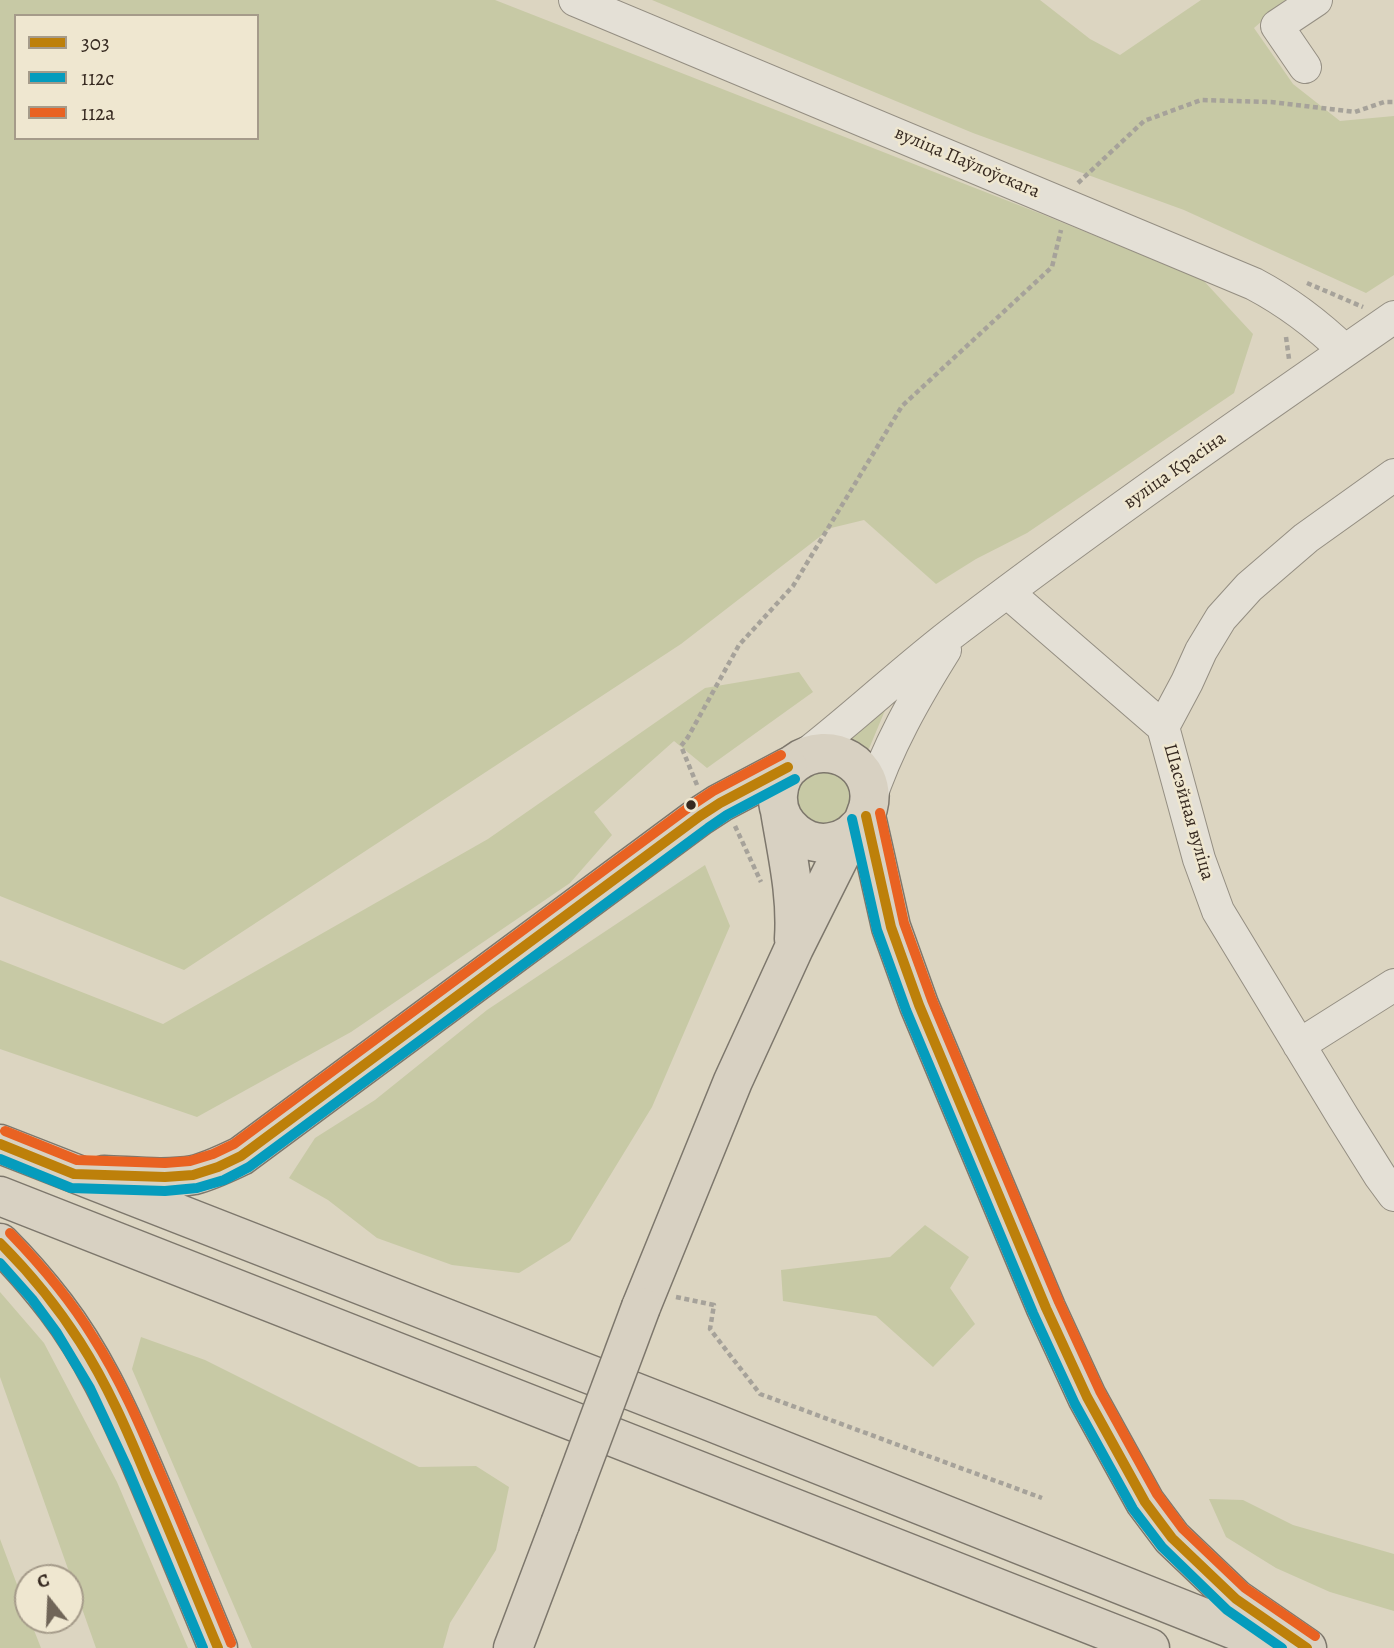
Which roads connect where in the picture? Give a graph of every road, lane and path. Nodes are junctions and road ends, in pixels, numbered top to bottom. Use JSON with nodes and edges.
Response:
{"nodes":[{"id":1,"x":575,"y":0,"type":"edge"},
{"id":2,"x":1316,"y":0,"type":"edge"},
{"id":3,"x":1305,"y":67,"type":"dead end"},
{"id":4,"x":1394,"y":102,"type":"edge"},
{"id":5,"x":1068,"y":206,"type":"junction"},
{"id":6,"x":1394,"y":317,"type":"edge"},
{"id":7,"x":1345,"y":351,"type":"junction"},
{"id":8,"x":1290,"y":356,"type":"dead end"},
{"id":9,"x":1288,"y":369,"type":"dead end"},
{"id":10,"x":1394,"y":475,"type":"edge"},
{"id":11,"x":1007,"y":592,"type":"junction"},
{"id":12,"x":957,"y":629,"type":"junction"},
{"id":13,"x":1163,"y":727,"type":"junction"},
{"id":14,"x":796,"y":762,"type":"junction"},
{"id":15,"x":699,"y":790,"type":"dead end"},
{"id":16,"x":780,"y":811,"type":"junction"},
{"id":17,"x":862,"y":817,"type":"junction"},
{"id":18,"x":794,"y":948,"type":"junction"},
{"id":19,"x":1394,"y":985,"type":"edge"},
{"id":20,"x":1299,"y":1045,"type":"junction"},
{"id":21,"x":0,"y":1144,"type":"edge"},
{"id":22,"x":74,"y":1174,"type":"junction"},
{"id":23,"x":1394,"y":1195,"type":"edge"},
{"id":24,"x":0,"y":1196,"type":"edge"},
{"id":25,"x":0,"y":1243,"type":"edge"},
{"id":26,"x":658,"y":1302,"type":"junction"},
{"id":27,"x":1042,"y":1498,"type":"dead end"},
{"id":28,"x":218,"y":1648,"type":"edge"},
{"id":29,"x":513,"y":1648,"type":"edge"},
{"id":30,"x":1150,"y":1648,"type":"edge"},
{"id":31,"x":1280,"y":1648,"type":"edge"},
{"id":32,"x":1307,"y":1648,"type":"edge"}],
"edges":[{"from":1,"to":5,"type":"street","name":"вуліца Паўлоўскага"},
{"from":2,"to":3,"type":"street"},
{"from":4,"to":5,"type":"path"},
{"from":5,"to":7,"type":"street","name":"вуліца Паўлоўскага"},
{"from":5,"to":15,"type":"path"},
{"from":6,"to":7,"type":"street","name":"вуліца Красіна"},
{"from":7,"to":11,"type":"street","name":"вуліца Красіна"},
{"from":8,"to":9,"type":"path"},
{"from":10,"to":13,"type":"street","name":"Шасэйная вуліца"},
{"from":11,"to":12,"type":"street","name":"вуліца Красіна"},
{"from":11,"to":13,"type":"street"},
{"from":12,"to":14,"type":"street","name":"вуліца Красіна"},
{"from":12,"to":17,"type":"street","name":"вуліца Красіна"},
{"from":13,"to":20,"type":"street","name":"Шасэйная вуліца"},
{"from":14,"to":16,"type":"main road"},
{"from":14,"to":17,"type":"main road"},
{"from":14,"to":22,"type":"main road"},
{"from":16,"to":17,"type":"main road"},
{"from":16,"to":18,"type":"main road"},
{"from":17,"to":18,"type":"main road"},
{"from":17,"to":32,"type":"main road"},
{"from":18,"to":26,"type":"main road"},
{"from":19,"to":20,"type":"street"},
{"from":20,"to":23,"type":"street","name":"Шасэйная вуліца"},
{"from":21,"to":22,"type":"main road"},
{"from":22,"to":31,"type":"main road"},
{"from":24,"to":30,"type":"main road"},
{"from":25,"to":28,"type":"main road"},
{"from":26,"to":27,"type":"path"},
{"from":26,"to":29,"type":"main road","bridge":true}]}
